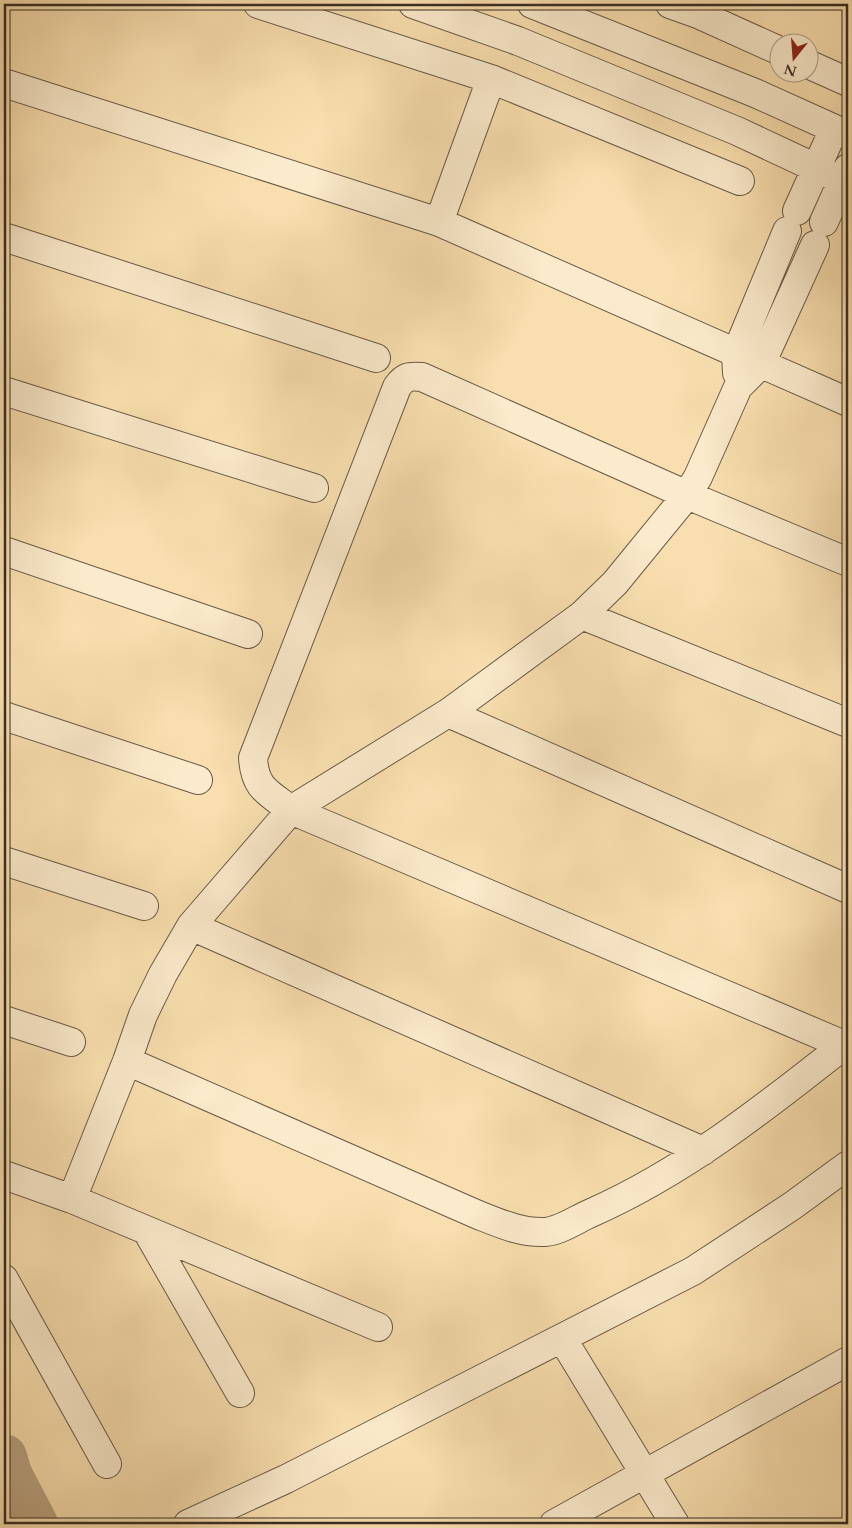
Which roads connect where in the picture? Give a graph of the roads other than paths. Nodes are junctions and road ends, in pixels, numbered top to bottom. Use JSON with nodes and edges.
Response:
{"nodes":[{"id":1,"x":258,"y":4,"type":"edge"},
{"id":2,"x":413,"y":4,"type":"edge"},
{"id":3,"x":531,"y":4,"type":"edge"},
{"id":4,"x":670,"y":4,"type":"edge"},
{"id":5,"x":700,"y":9,"type":"edge"},
{"id":6,"x":518,"y":41,"type":"junction"},
{"id":7,"x":770,"y":46,"type":"edge"},
{"id":8,"x":820,"y":69,"type":"edge"},
{"id":9,"x":491,"y":79,"type":"junction"},
{"id":10,"x":848,"y":82,"type":"edge"},
{"id":11,"x":4,"y":84,"type":"edge"},
{"id":12,"x":841,"y":132,"type":"edge"},
{"id":13,"x":815,"y":168,"type":"junction"},
{"id":14,"x":846,"y":177,"type":"edge"},
{"id":15,"x":740,"y":181,"type":"dead end"},
{"id":16,"x":439,"y":222,"type":"junction"},
{"id":17,"x":788,"y":231,"type":"junction"},
{"id":18,"x":4,"y":237,"type":"edge"},
{"id":19,"x":816,"y":243,"type":"junction"},
{"id":20,"x":736,"y":354,"type":"junction"},
{"id":21,"x":376,"y":358,"type":"dead end"},
{"id":22,"x":761,"y":364,"type":"junction"},
{"id":23,"x":738,"y":387,"type":"junction"},
{"id":24,"x":4,"y":391,"type":"edge"},
{"id":25,"x":848,"y":402,"type":"edge"},
{"id":26,"x":314,"y":488,"type":"dead end"},
{"id":27,"x":687,"y":495,"type":"junction"},
{"id":28,"x":4,"y":551,"type":"edge"},
{"id":29,"x":848,"y":562,"type":"edge"},
{"id":30,"x":582,"y":615,"type":"junction"},
{"id":31,"x":248,"y":634,"type":"dead end"},
{"id":32,"x":448,"y":713,"type":"junction"},
{"id":33,"x":4,"y":716,"type":"edge"},
{"id":34,"x":848,"y":723,"type":"edge"},
{"id":35,"x":198,"y":780,"type":"dead end"},
{"id":36,"x":291,"y":810,"type":"junction"},
{"id":37,"x":4,"y":861,"type":"edge"},
{"id":38,"x":848,"y":889,"type":"edge"},
{"id":39,"x":144,"y":906,"type":"dead end"},
{"id":40,"x":191,"y":926,"type":"junction"},
{"id":41,"x":4,"y":1020,"type":"edge"},
{"id":42,"x":71,"y":1042,"type":"dead end"},
{"id":43,"x":846,"y":1044,"type":"edge"},
{"id":44,"x":127,"y":1062,"type":"junction"},
{"id":45,"x":703,"y":1151,"type":"junction"},
{"id":46,"x":848,"y":1165,"type":"edge"},
{"id":47,"x":4,"y":1175,"type":"edge"},
{"id":48,"x":72,"y":1199,"type":"junction"},
{"id":49,"x":147,"y":1231,"type":"junction"},
{"id":50,"x":4,"y":1279,"type":"edge"},
{"id":51,"x":378,"y":1327,"type":"dead end"},
{"id":52,"x":562,"y":1338,"type":"junction"},
{"id":53,"x":848,"y":1361,"type":"edge"},
{"id":54,"x":240,"y":1393,"type":"dead end"},
{"id":55,"x":108,"y":1464,"type":"dead end"},
{"id":56,"x":647,"y":1474,"type":"junction"},
{"id":57,"x":188,"y":1524,"type":"edge"},
{"id":58,"x":554,"y":1524,"type":"edge"},
{"id":59,"x":675,"y":1524,"type":"edge"}],
"edges":[{"from":1,"to":9,"type":"street"},
{"from":2,"to":6,"type":"street"},
{"from":3,"to":6,"type":"street"},
{"from":3,"to":12,"type":"street"},
{"from":4,"to":5,"type":"street"},
{"from":5,"to":7,"type":"street"},
{"from":6,"to":13,"type":"street"},
{"from":8,"to":10,"type":"street"},
{"from":9,"to":15,"type":"street"},
{"from":9,"to":16,"type":"street"},
{"from":11,"to":16,"type":"street"},
{"from":12,"to":13,"type":"street"},
{"from":13,"to":14,"type":"street"},
{"from":13,"to":17,"type":"street"},
{"from":14,"to":19,"type":"street"},
{"from":16,"to":20,"type":"street"},
{"from":17,"to":19,"type":"street"},
{"from":17,"to":20,"type":"street"},
{"from":18,"to":21,"type":"street"},
{"from":19,"to":22,"type":"street"},
{"from":20,"to":22,"type":"street"},
{"from":20,"to":23,"type":"street"},
{"from":22,"to":23,"type":"street"},
{"from":22,"to":25,"type":"street"},
{"from":23,"to":27,"type":"street"},
{"from":24,"to":26,"type":"street"},
{"from":27,"to":29,"type":"street"},
{"from":27,"to":30,"type":"street"},
{"from":27,"to":36,"type":"street"},
{"from":28,"to":31,"type":"street"},
{"from":30,"to":32,"type":"street"},
{"from":30,"to":34,"type":"street"},
{"from":32,"to":36,"type":"street"},
{"from":32,"to":38,"type":"street"},
{"from":33,"to":35,"type":"street"},
{"from":36,"to":40,"type":"street"},
{"from":36,"to":43,"type":"street"},
{"from":37,"to":39,"type":"street"},
{"from":40,"to":44,"type":"street"},
{"from":40,"to":45,"type":"street"},
{"from":41,"to":42,"type":"street"},
{"from":43,"to":45,"type":"street"},
{"from":44,"to":45,"type":"street"},
{"from":44,"to":48,"type":"street"},
{"from":46,"to":52,"type":"street"},
{"from":47,"to":48,"type":"street"},
{"from":48,"to":49,"type":"street"},
{"from":49,"to":51,"type":"street"},
{"from":49,"to":54,"type":"street"},
{"from":50,"to":55,"type":"street"},
{"from":52,"to":56,"type":"street"},
{"from":52,"to":57,"type":"street"},
{"from":53,"to":56,"type":"street"},
{"from":56,"to":58,"type":"street"},
{"from":56,"to":59,"type":"street"}]}
